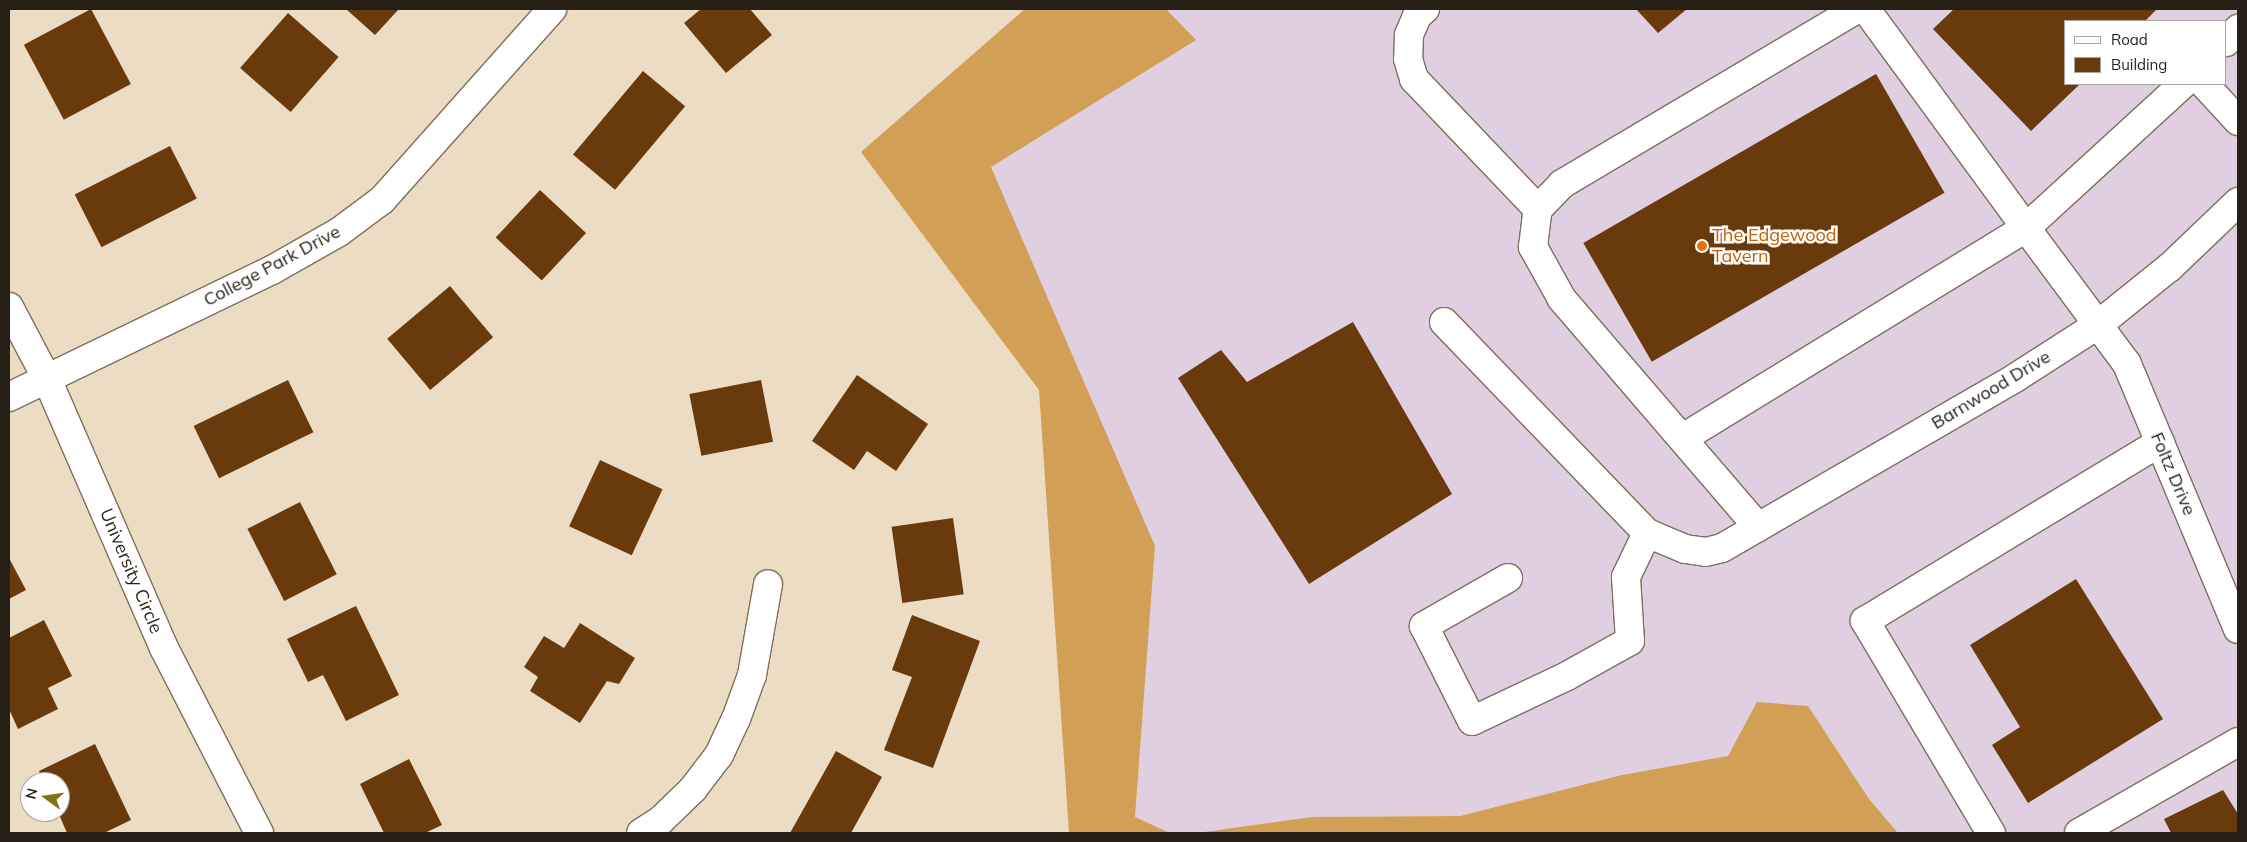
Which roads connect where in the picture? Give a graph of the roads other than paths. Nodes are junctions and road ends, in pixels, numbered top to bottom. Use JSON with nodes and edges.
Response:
{"nodes":[{"id":1,"x":552,"y":9,"type":"edge"},
{"id":2,"x":1425,"y":9,"type":"edge"},
{"id":3,"x":1857,"y":9,"type":"edge"},
{"id":4,"x":1866,"y":9,"type":"edge"},
{"id":5,"x":2238,"y":29,"type":"edge"},
{"id":6,"x":2227,"y":41,"type":"edge"},
{"id":7,"x":2182,"y":85,"type":"edge"},
{"id":8,"x":2205,"y":85,"type":"edge"},
{"id":9,"x":2238,"y":121,"type":"edge"},
{"id":10,"x":2238,"y":202,"type":"edge"},
{"id":11,"x":1538,"y":209,"type":"junction"},
{"id":12,"x":2026,"y":228,"type":"junction"},
{"id":13,"x":9,"y":307,"type":"edge"},
{"id":14,"x":1444,"y":322,"type":"dead end"},
{"id":15,"x":2099,"y":324,"type":"junction"},
{"id":16,"x":47,"y":379,"type":"junction"},
{"id":17,"x":9,"y":397,"type":"edge"},
{"id":18,"x":1682,"y":438,"type":"junction"},
{"id":19,"x":2160,"y":442,"type":"junction"},
{"id":20,"x":1758,"y":527,"type":"junction"},
{"id":21,"x":1647,"y":533,"type":"junction"},
{"id":22,"x":1508,"y":578,"type":"dead end"},
{"id":23,"x":768,"y":584,"type":"dead end"},
{"id":24,"x":2238,"y":630,"type":"edge"},
{"id":25,"x":2238,"y":742,"type":"edge"},
{"id":26,"x":258,"y":833,"type":"edge"},
{"id":27,"x":641,"y":833,"type":"edge"},
{"id":28,"x":1991,"y":833,"type":"edge"},
{"id":29,"x":2079,"y":833,"type":"edge"}],
"edges":[{"from":1,"to":16,"type":"street","name":"College Park Drive"},
{"from":2,"to":11,"type":"street"},
{"from":3,"to":11,"type":"street"},
{"from":4,"to":12,"type":"street","name":"Foltz Drive"},
{"from":5,"to":6,"type":"street"},
{"from":7,"to":12,"type":"street"},
{"from":8,"to":9,"type":"street"},
{"from":10,"to":15,"type":"street","name":"Barnwood Drive"},
{"from":11,"to":18,"type":"street"},
{"from":12,"to":15,"type":"street","name":"Foltz Drive"},
{"from":12,"to":18,"type":"street"},
{"from":13,"to":16,"type":"street","name":"University Circle"},
{"from":14,"to":21,"type":"street"},
{"from":15,"to":19,"type":"street","name":"Foltz Drive"},
{"from":15,"to":20,"type":"street","name":"Barnwood Drive"},
{"from":16,"to":17,"type":"street","name":"College Park Drive"},
{"from":16,"to":26,"type":"street","name":"University Circle"},
{"from":18,"to":20,"type":"street"},
{"from":19,"to":24,"type":"street","name":"Foltz Drive"},
{"from":19,"to":28,"type":"street"},
{"from":20,"to":21,"type":"street","name":"Barnwood Drive"},
{"from":21,"to":22,"type":"street"},
{"from":23,"to":27,"type":"street"},
{"from":25,"to":29,"type":"street"}]}
